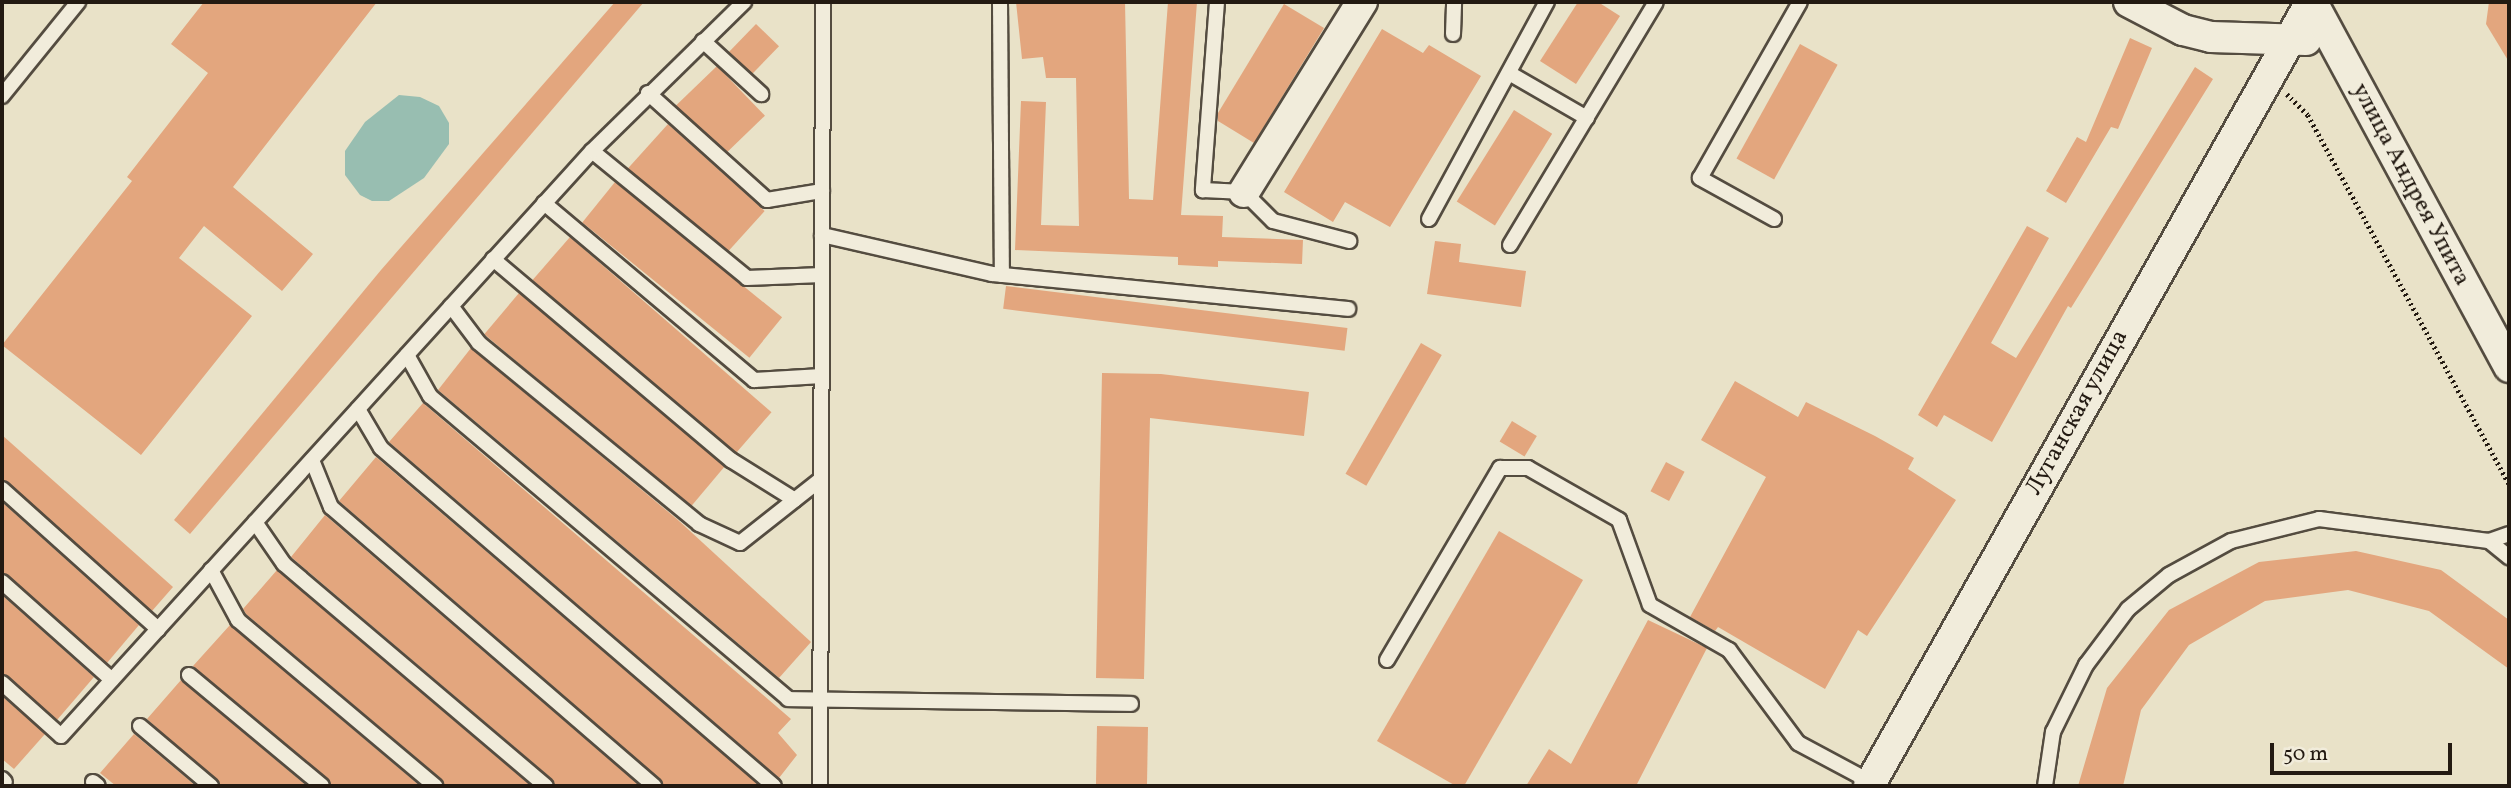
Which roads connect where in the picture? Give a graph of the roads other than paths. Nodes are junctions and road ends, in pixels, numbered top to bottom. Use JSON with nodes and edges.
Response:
{"nodes":[{"id":1,"x":78,"y":2,"type":"edge"},
{"id":2,"x":744,"y":2,"type":"edge"},
{"id":3,"x":823,"y":2,"type":"edge"},
{"id":4,"x":1000,"y":2,"type":"edge"},
{"id":5,"x":1217,"y":2,"type":"edge"},
{"id":6,"x":1362,"y":2,"type":"edge"},
{"id":7,"x":1454,"y":2,"type":"edge"},
{"id":8,"x":1547,"y":2,"type":"edge"},
{"id":9,"x":1656,"y":2,"type":"edge"},
{"id":10,"x":1800,"y":2,"type":"edge"},
{"id":11,"x":2129,"y":2,"type":"edge"},
{"id":12,"x":2311,"y":2,"type":"edge"},
{"id":13,"x":1453,"y":34,"type":"dead end"},
{"id":14,"x":2289,"y":40,"type":"junction"},
{"id":15,"x":703,"y":41,"type":"junction"},
{"id":16,"x":2333,"y":41,"type":"junction"},
{"id":17,"x":1508,"y":73,"type":"junction"},
{"id":18,"x":648,"y":93,"type":"junction"},
{"id":19,"x":761,"y":94,"type":"dead end"},
{"id":20,"x":2,"y":96,"type":"edge"},
{"id":21,"x":1587,"y":118,"type":"junction"},
{"id":22,"x":592,"y":151,"type":"junction"},
{"id":23,"x":822,"y":191,"type":"junction"},
{"id":24,"x":1244,"y":192,"type":"junction"},
{"id":25,"x":544,"y":203,"type":"junction"},
{"id":26,"x":1429,"y":219,"type":"dead end"},
{"id":27,"x":1774,"y":219,"type":"dead end"},
{"id":28,"x":822,"y":235,"type":"junction"},
{"id":29,"x":1349,"y":241,"type":"dead end"},
{"id":30,"x":1510,"y":245,"type":"dead end"},
{"id":31,"x":493,"y":260,"type":"junction"},
{"id":32,"x":822,"y":275,"type":"junction"},
{"id":33,"x":1002,"y":275,"type":"junction"},
{"id":34,"x":451,"y":306,"type":"junction"},
{"id":35,"x":1348,"y":309,"type":"dead end"},
{"id":36,"x":407,"y":355,"type":"junction"},
{"id":37,"x":2509,"y":367,"type":"edge"},
{"id":38,"x":822,"y":376,"type":"junction"},
{"id":39,"x":358,"y":409,"type":"junction"},
{"id":40,"x":312,"y":460,"type":"junction"},
{"id":41,"x":821,"y":479,"type":"junction"},
{"id":42,"x":2,"y":489,"type":"edge"},
{"id":43,"x":795,"y":500,"type":"junction"},
{"id":44,"x":255,"y":522,"type":"junction"},
{"id":45,"x":2509,"y":534,"type":"edge"},
{"id":46,"x":2489,"y":541,"type":"junction"},
{"id":47,"x":2509,"y":557,"type":"edge"},
{"id":48,"x":211,"y":570,"type":"junction"},
{"id":49,"x":2,"y":582,"type":"edge"},
{"id":50,"x":158,"y":629,"type":"junction"},
{"id":51,"x":1387,"y":660,"type":"dead end"},
{"id":52,"x":189,"y":675,"type":"dead end"},
{"id":53,"x":112,"y":680,"type":"junction"},
{"id":54,"x":2,"y":683,"type":"edge"},
{"id":55,"x":820,"y":702,"type":"junction"},
{"id":56,"x":1131,"y":704,"type":"dead end"},
{"id":57,"x":141,"y":726,"type":"dead end"},
{"id":58,"x":1870,"y":784,"type":"edge"},
{"id":59,"x":211,"y":786,"type":"edge"},
{"id":60,"x":322,"y":786,"type":"edge"},
{"id":61,"x":435,"y":786,"type":"edge"},
{"id":62,"x":546,"y":786,"type":"edge"},
{"id":63,"x":654,"y":786,"type":"edge"},
{"id":64,"x":774,"y":786,"type":"edge"},
{"id":65,"x":820,"y":786,"type":"edge"},
{"id":66,"x":2045,"y":786,"type":"edge"}],
"edges":[{"from":1,"to":20,"type":"lane"},
{"from":2,"to":15,"type":"lane"},
{"from":3,"to":23,"type":"lane"},
{"from":4,"to":33,"type":"lane"},
{"from":5,"to":24,"type":"lane"},
{"from":6,"to":24,"type":"street"},
{"from":7,"to":13,"type":"lane"},
{"from":8,"to":17,"type":"lane"},
{"from":9,"to":21,"type":"lane"},
{"from":10,"to":27,"type":"lane"},
{"from":11,"to":14,"type":"street"},
{"from":12,"to":14,"type":"street","name":"Луганская улица"},
{"from":12,"to":16,"type":"street","name":"улица Андрея Упита"},
{"from":14,"to":16,"type":"street"},
{"from":14,"to":58,"type":"street","name":"Луганская улица"},
{"from":15,"to":18,"type":"lane"},
{"from":15,"to":19,"type":"lane"},
{"from":16,"to":37,"type":"street","name":"улица Андрея Упита"},
{"from":17,"to":21,"type":"lane"},
{"from":17,"to":26,"type":"lane"},
{"from":18,"to":22,"type":"lane"},
{"from":18,"to":23,"type":"lane"},
{"from":21,"to":30,"type":"lane"},
{"from":22,"to":25,"type":"lane"},
{"from":22,"to":32,"type":"lane"},
{"from":23,"to":28,"type":"lane"},
{"from":24,"to":29,"type":"lane"},
{"from":25,"to":31,"type":"lane"},
{"from":25,"to":38,"type":"lane"},
{"from":28,"to":32,"type":"lane"},
{"from":28,"to":33,"type":"lane"},
{"from":31,"to":34,"type":"lane"},
{"from":31,"to":43,"type":"lane"},
{"from":32,"to":38,"type":"lane"},
{"from":33,"to":35,"type":"lane"},
{"from":34,"to":36,"type":"lane"},
{"from":34,"to":43,"type":"lane"},
{"from":36,"to":39,"type":"lane"},
{"from":36,"to":55,"type":"lane"},
{"from":38,"to":41,"type":"lane"},
{"from":39,"to":40,"type":"lane"},
{"from":39,"to":64,"type":"lane"},
{"from":40,"to":44,"type":"lane"},
{"from":40,"to":63,"type":"lane"},
{"from":41,"to":43,"type":"lane"},
{"from":41,"to":55,"type":"lane"},
{"from":42,"to":50,"type":"lane"},
{"from":44,"to":48,"type":"lane"},
{"from":44,"to":62,"type":"lane"},
{"from":45,"to":46,"type":"lane"},
{"from":46,"to":47,"type":"lane"},
{"from":46,"to":66,"type":"lane"},
{"from":48,"to":50,"type":"lane"},
{"from":48,"to":61,"type":"lane"},
{"from":49,"to":53,"type":"lane"},
{"from":50,"to":53,"type":"lane"},
{"from":51,"to":58,"type":"lane"},
{"from":52,"to":60,"type":"lane"},
{"from":53,"to":54,"type":"lane"},
{"from":55,"to":56,"type":"lane"},
{"from":55,"to":65,"type":"lane"},
{"from":57,"to":59,"type":"lane"}]}
